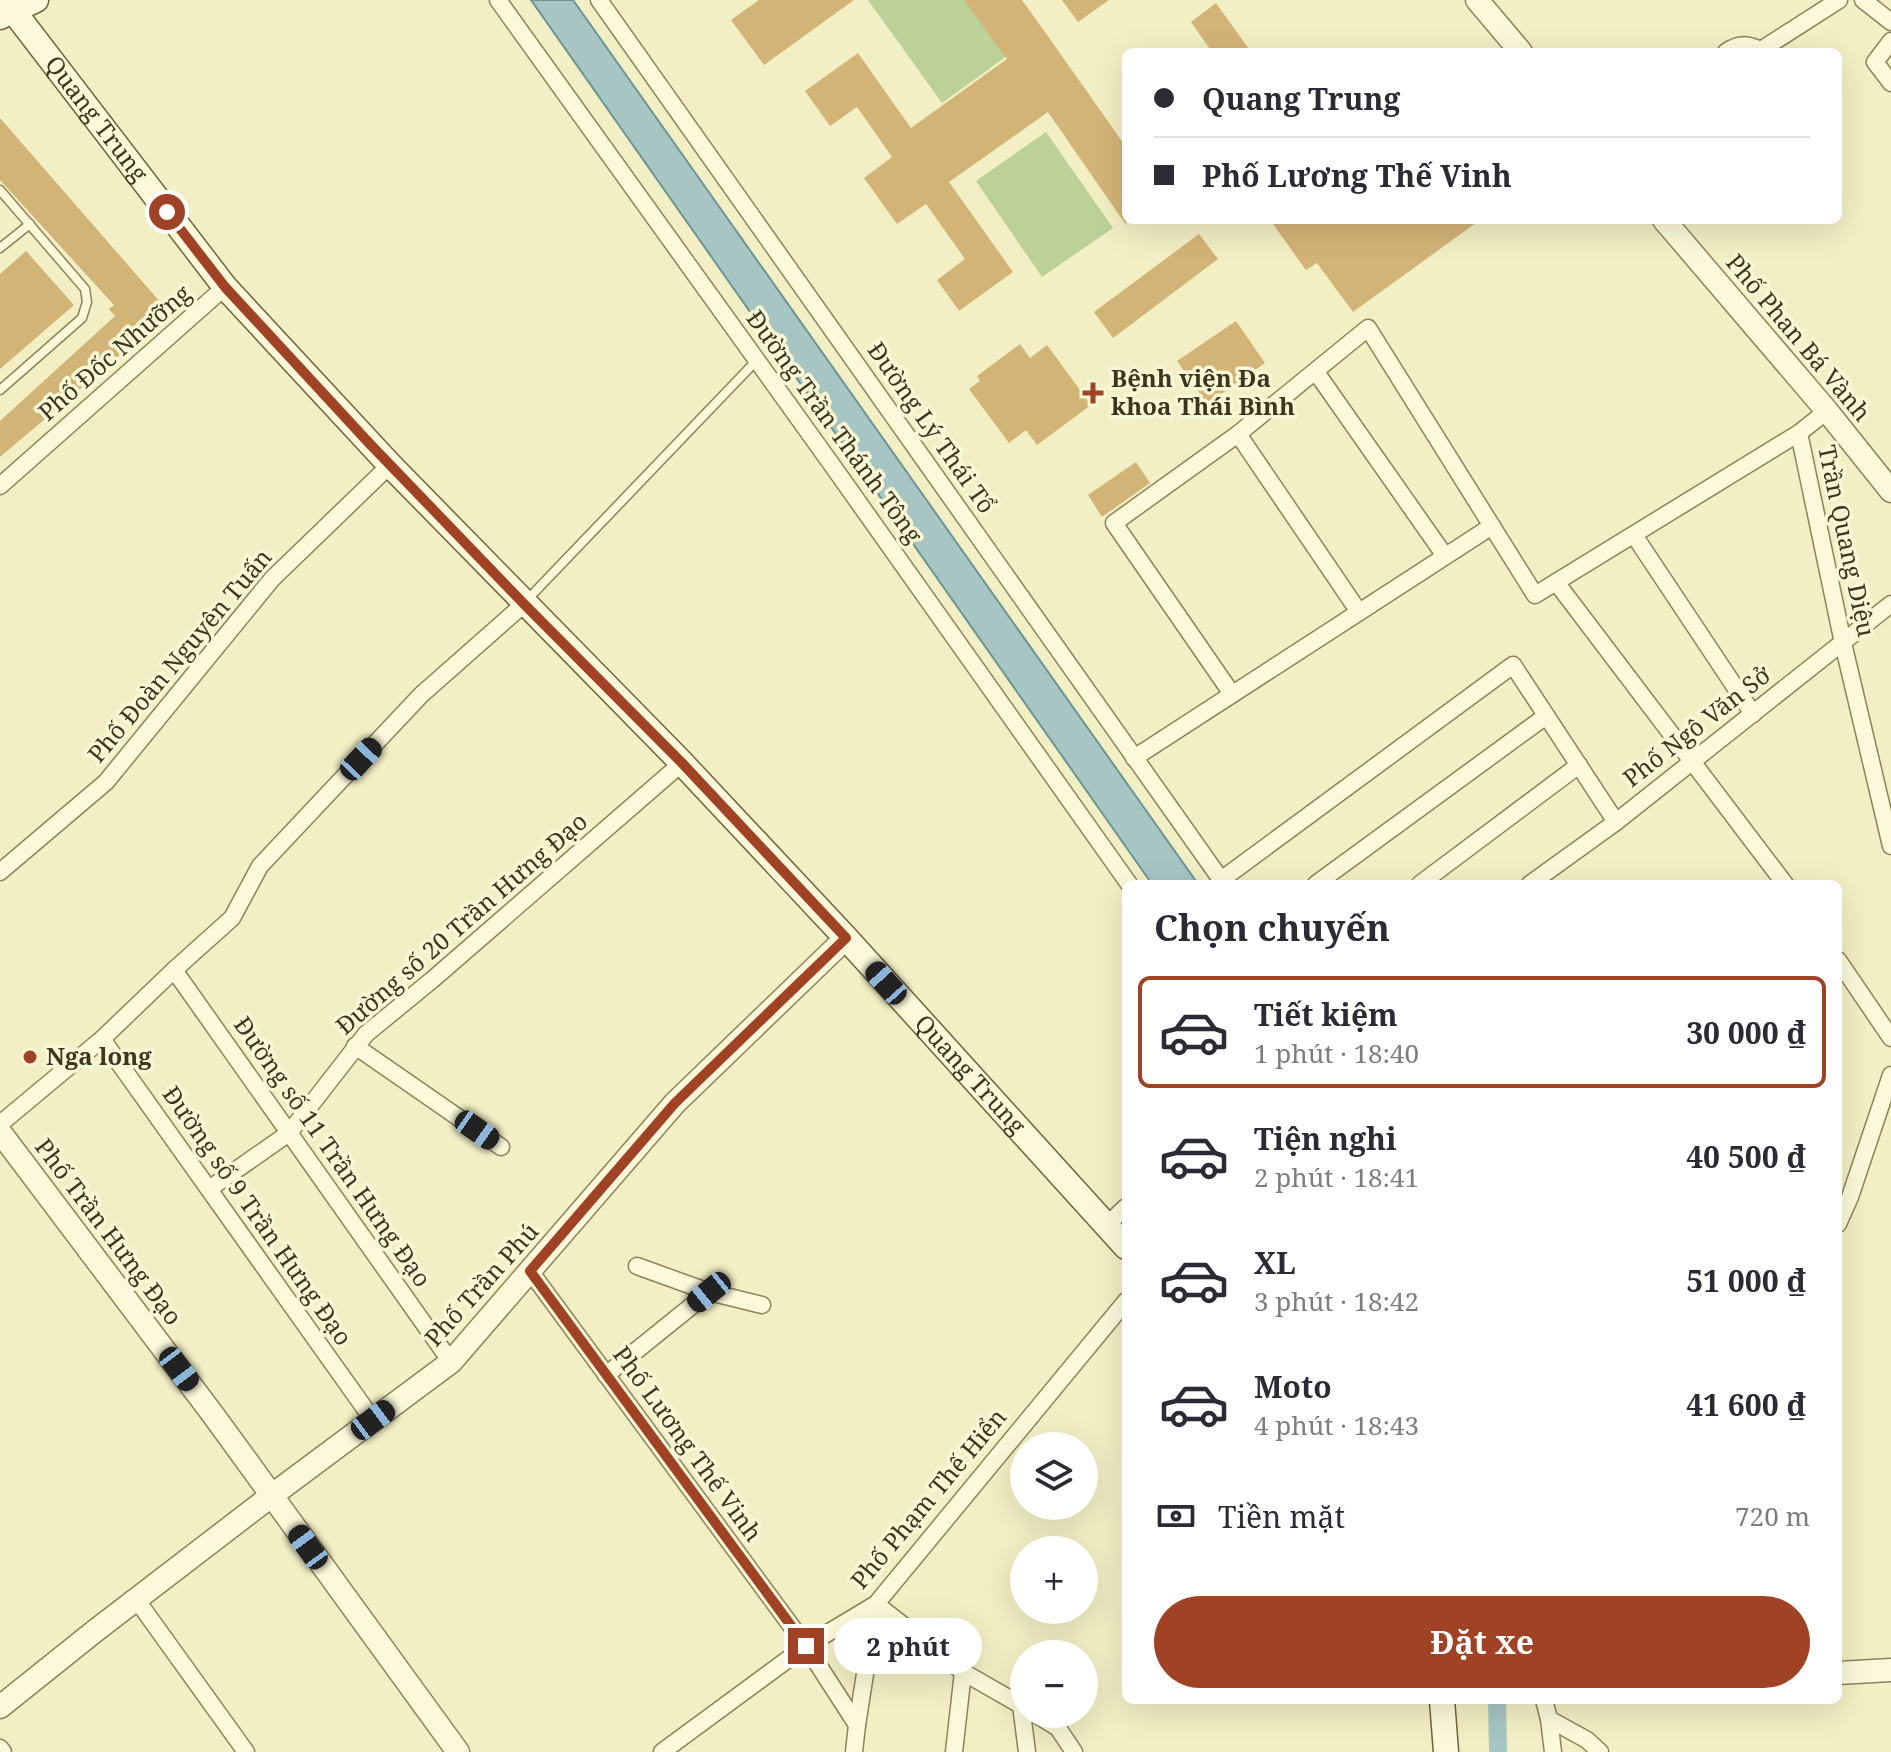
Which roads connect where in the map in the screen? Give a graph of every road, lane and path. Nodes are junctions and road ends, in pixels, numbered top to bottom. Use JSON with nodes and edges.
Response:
{"nodes":[{"id":1,"x":36,"y":0,"type":"edge"},
{"id":2,"x":498,"y":0,"type":"edge"},
{"id":3,"x":599,"y":0,"type":"edge"},
{"id":4,"x":1477,"y":0,"type":"edge"},
{"id":5,"x":1839,"y":0,"type":"edge"},
{"id":6,"x":1863,"y":0,"type":"edge"},
{"id":7,"x":6,"y":9,"type":"edge"},
{"id":8,"x":1891,"y":22,"type":"edge"},
{"id":9,"x":1891,"y":41,"type":"edge"},
{"id":10,"x":1518,"y":48,"type":"edge"},
{"id":11,"x":1731,"y":48,"type":"edge"},
{"id":12,"x":1756,"y":48,"type":"edge"},
{"id":13,"x":1767,"y":48,"type":"edge"},
{"id":14,"x":1891,"y":83,"type":"edge"},
{"id":15,"x":0,"y":190,"type":"edge"},
{"id":16,"x":30,"y":224,"type":"junction"},
{"id":17,"x":1667,"y":224,"type":"edge"},
{"id":18,"x":0,"y":248,"type":"edge"},
{"id":19,"x":225,"y":287,"type":"junction"},
{"id":20,"x":757,"y":360,"type":"junction"},
{"id":21,"x":1316,"y":372,"type":"junction"},
{"id":22,"x":0,"y":390,"type":"edge"},
{"id":23,"x":1827,"y":411,"type":"junction"},
{"id":24,"x":1799,"y":433,"type":"junction"},
{"id":25,"x":1238,"y":434,"type":"junction"},
{"id":26,"x":390,"y":465,"type":"junction"},
{"id":27,"x":0,"y":486,"type":"edge"},
{"id":28,"x":1891,"y":491,"type":"edge"},
{"id":29,"x":1492,"y":526,"type":"junction"},
{"id":30,"x":1634,"y":535,"type":"junction"},
{"id":31,"x":1445,"y":556,"type":"junction"},
{"id":32,"x":1556,"y":582,"type":"junction"},
{"id":33,"x":524,"y":604,"type":"junction"},
{"id":34,"x":1891,"y":604,"type":"edge"},
{"id":35,"x":1359,"y":612,"type":"junction"},
{"id":36,"x":1843,"y":643,"type":"junction"},
{"id":37,"x":1232,"y":694,"type":"junction"},
{"id":38,"x":1753,"y":714,"type":"junction"},
{"id":39,"x":1546,"y":716,"type":"junction"},
{"id":40,"x":1134,"y":758,"type":"junction"},
{"id":41,"x":1693,"y":762,"type":"junction"},
{"id":42,"x":682,"y":763,"type":"junction"},
{"id":43,"x":1579,"y":765,"type":"junction"},
{"id":44,"x":1616,"y":822,"type":"junction"},
{"id":45,"x":1891,"y":846,"type":"edge"},
{"id":46,"x":0,"y":872,"type":"edge"},
{"id":47,"x":1126,"y":880,"type":"edge"},
{"id":48,"x":1221,"y":880,"type":"edge"},
{"id":49,"x":1225,"y":880,"type":"edge"},
{"id":50,"x":1321,"y":880,"type":"edge"},
{"id":51,"x":1425,"y":880,"type":"edge"},
{"id":52,"x":1536,"y":880,"type":"edge"},
{"id":53,"x":1782,"y":880,"type":"edge"},
{"id":54,"x":846,"y":938,"type":"junction"},
{"id":55,"x":1842,"y":966,"type":"edge"},
{"id":56,"x":174,"y":970,"type":"junction"},
{"id":57,"x":1891,"y":1038,"type":"edge"},
{"id":58,"x":102,"y":1039,"type":"junction"},
{"id":59,"x":355,"y":1046,"type":"junction"},
{"id":60,"x":1891,"y":1075,"type":"edge"},
{"id":61,"x":0,"y":1124,"type":"edge"},
{"id":62,"x":0,"y":1132,"type":"edge"},
{"id":63,"x":289,"y":1133,"type":"junction"},
{"id":64,"x":501,"y":1147,"type":"dead end"},
{"id":65,"x":209,"y":1189,"type":"junction"},
{"id":66,"x":1122,"y":1211,"type":"edge"},
{"id":67,"x":1842,"y":1215,"type":"edge"},
{"id":68,"x":1106,"y":1226,"type":"junction"},
{"id":69,"x":1122,"y":1243,"type":"edge"},
{"id":70,"x":637,"y":1266,"type":"dead end"},
{"id":71,"x":530,"y":1271,"type":"junction"},
{"id":72,"x":709,"y":1292,"type":"junction"},
{"id":73,"x":762,"y":1305,"type":"dead end"},
{"id":74,"x":1122,"y":1306,"type":"edge"},
{"id":75,"x":451,"y":1362,"type":"junction"},
{"id":76,"x":606,"y":1375,"type":"junction"},
{"id":77,"x":373,"y":1420,"type":"junction"},
{"id":78,"x":271,"y":1496,"type":"junction"},
{"id":79,"x":136,"y":1599,"type":"junction"},
{"id":80,"x":876,"y":1604,"type":"junction"},
{"id":81,"x":806,"y":1646,"type":"junction"},
{"id":82,"x":1891,"y":1670,"type":"edge"},
{"id":83,"x":963,"y":1672,"type":"junction"},
{"id":84,"x":1842,"y":1673,"type":"edge"},
{"id":85,"x":1010,"y":1699,"type":"edge"},
{"id":86,"x":1442,"y":1704,"type":"edge"},
{"id":87,"x":1545,"y":1704,"type":"edge"},
{"id":88,"x":0,"y":1707,"type":"edge"},
{"id":89,"x":1549,"y":1719,"type":"junction"},
{"id":90,"x":857,"y":1725,"type":"junction"},
{"id":91,"x":1027,"y":1728,"type":"edge"},
{"id":92,"x":1058,"y":1728,"type":"edge"},
{"id":93,"x":246,"y":1752,"type":"edge"},
{"id":94,"x":458,"y":1752,"type":"edge"},
{"id":95,"x":662,"y":1752,"type":"edge"},
{"id":96,"x":854,"y":1752,"type":"edge"},
{"id":97,"x":954,"y":1752,"type":"edge"},
{"id":98,"x":1027,"y":1752,"type":"edge"},
{"id":99,"x":1074,"y":1752,"type":"edge"},
{"id":100,"x":1446,"y":1752,"type":"edge"},
{"id":101,"x":1553,"y":1752,"type":"edge"},
{"id":102,"x":1600,"y":1752,"type":"edge"}],
"edges":[{"from":1,"to":7,"type":"main road"},
{"from":2,"to":20,"type":"street","name":"Đường Trần Thánh Tông"},
{"from":3,"to":40,"type":"street","name":"Đường Lý Thái Tổ"},
{"from":4,"to":10,"type":"street"},
{"from":5,"to":13,"type":"street"},
{"from":6,"to":8,"type":"street"},
{"from":7,"to":19,"type":"main road","name":"Quang Trung"},
{"from":9,"to":14,"type":"street"},
{"from":11,"to":12,"type":"street"},
{"from":15,"to":16,"type":"lane"},
{"from":16,"to":18,"type":"lane"},
{"from":16,"to":22,"type":"lane"},
{"from":17,"to":23,"type":"street","name":"Phố Phan Bá Vành"},
{"from":19,"to":26,"type":"main road","name":"Quang Trung"},
{"from":19,"to":27,"type":"street","name":"Phố Đốc Nhưỡng"},
{"from":20,"to":33,"type":"lane"},
{"from":20,"to":47,"type":"street","name":"Đường Trần Thánh Tông"},
{"from":21,"to":25,"type":"street"},
{"from":21,"to":29,"type":"street"},
{"from":21,"to":31,"type":"street"},
{"from":23,"to":24,"type":"street"},
{"from":23,"to":28,"type":"street","name":"Phố Phan Bá Vành"},
{"from":24,"to":30,"type":"street"},
{"from":24,"to":36,"type":"street","name":"Trần Quang Diệu"},
{"from":25,"to":35,"type":"street"},
{"from":25,"to":37,"type":"street"},
{"from":26,"to":33,"type":"main road","name":"Quang Trung"},
{"from":26,"to":46,"type":"street","name":"Phố Đoàn Nguyên Tuấn"},
{"from":29,"to":31,"type":"street"},
{"from":29,"to":32,"type":"street"},
{"from":30,"to":32,"type":"street"},
{"from":30,"to":38,"type":"street"},
{"from":31,"to":35,"type":"street"},
{"from":32,"to":41,"type":"street"},
{"from":33,"to":42,"type":"main road","name":"Quang Trung"},
{"from":33,"to":56,"type":"street"},
{"from":34,"to":36,"type":"street","name":"Phố Ngô Văn Sở"},
{"from":35,"to":37,"type":"street"},
{"from":36,"to":38,"type":"street","name":"Phố Ngô Văn Sở"},
{"from":36,"to":45,"type":"street","name":"Trần Quang Diệu"},
{"from":37,"to":40,"type":"street"},
{"from":38,"to":41,"type":"street","name":"Phố Ngô Văn Sở"},
{"from":39,"to":43,"type":"street"},
{"from":39,"to":49,"type":"street"},
{"from":39,"to":50,"type":"street"},
{"from":40,"to":48,"type":"street","name":"Đường Lý Thái Tổ"},
{"from":41,"to":44,"type":"street","name":"Phố Ngô Văn Sở"},
{"from":41,"to":53,"type":"street"},
{"from":42,"to":54,"type":"main road","name":"Quang Trung"},
{"from":42,"to":59,"type":"street","name":"Đường số 20 Trần Hưng Đạo"},
{"from":43,"to":44,"type":"street"},
{"from":43,"to":51,"type":"street"},
{"from":44,"to":52,"type":"street","name":"Phố Ngô Văn Sở"},
{"from":54,"to":68,"type":"main road","name":"Quang Trung"},
{"from":54,"to":71,"type":"street","name":"Phố Trần Phú"},
{"from":55,"to":57,"type":"street"},
{"from":56,"to":58,"type":"street"},
{"from":56,"to":63,"type":"street","name":"Đường số 11 Trần Hưng Đạo"},
{"from":58,"to":61,"type":"street"},
{"from":58,"to":65,"type":"street","name":"Đường số 9 Trần Hưng Đạo"},
{"from":59,"to":63,"type":"street","name":"Đường số 20 Trần Hưng Đạo"},
{"from":59,"to":64,"type":"street"},
{"from":60,"to":67,"type":"street"},
{"from":62,"to":78,"type":"street","name":"Phố Trần Hưng Đạo"},
{"from":63,"to":65,"type":"street","name":"Đường số 20 Trần Hưng Đạo"},
{"from":63,"to":75,"type":"street","name":"Đường số 11 Trần Hưng Đạo"},
{"from":65,"to":77,"type":"street","name":"Đường số 9 Trần Hưng Đạo"},
{"from":66,"to":68,"type":"street"},
{"from":68,"to":69,"type":"main road","name":"Quang Trung"},
{"from":70,"to":72,"type":"street"},
{"from":71,"to":75,"type":"street","name":"Phố Trần Phú"},
{"from":71,"to":76,"type":"street","name":"Phố Lương Thế Vinh"},
{"from":72,"to":73,"type":"street"},
{"from":72,"to":76,"type":"street"},
{"from":74,"to":80,"type":"street","name":"Phố Phạm Thế Hiển"},
{"from":75,"to":77,"type":"street","name":"Phố Trần Phú"},
{"from":76,"to":81,"type":"street","name":"Phố Lương Thế Vinh"},
{"from":77,"to":78,"type":"street","name":"Phố Trần Phú"},
{"from":78,"to":79,"type":"street","name":"Phố Trần Phú"},
{"from":78,"to":94,"type":"street","name":"Phố Trần Hưng Đạo"},
{"from":79,"to":88,"type":"street","name":"Phố Trần Phú"},
{"from":79,"to":93,"type":"street"},
{"from":80,"to":81,"type":"street","name":"Phố Phạm Thế Hiển"},
{"from":80,"to":83,"type":"street"},
{"from":80,"to":90,"type":"street"},
{"from":81,"to":90,"type":"street","name":"Phố Lương Thế Vinh"},
{"from":81,"to":95,"type":"street","name":"Phố Phạm Thế Hiển"},
{"from":82,"to":84,"type":"street"},
{"from":83,"to":85,"type":"street"},
{"from":83,"to":97,"type":"street"},
{"from":86,"to":100,"type":"main road"},
{"from":87,"to":89,"type":"street"},
{"from":89,"to":101,"type":"street"},
{"from":89,"to":102,"type":"street"},
{"from":90,"to":96,"type":"street"},
{"from":91,"to":98,"type":"street"},
{"from":92,"to":99,"type":"street"}]}
